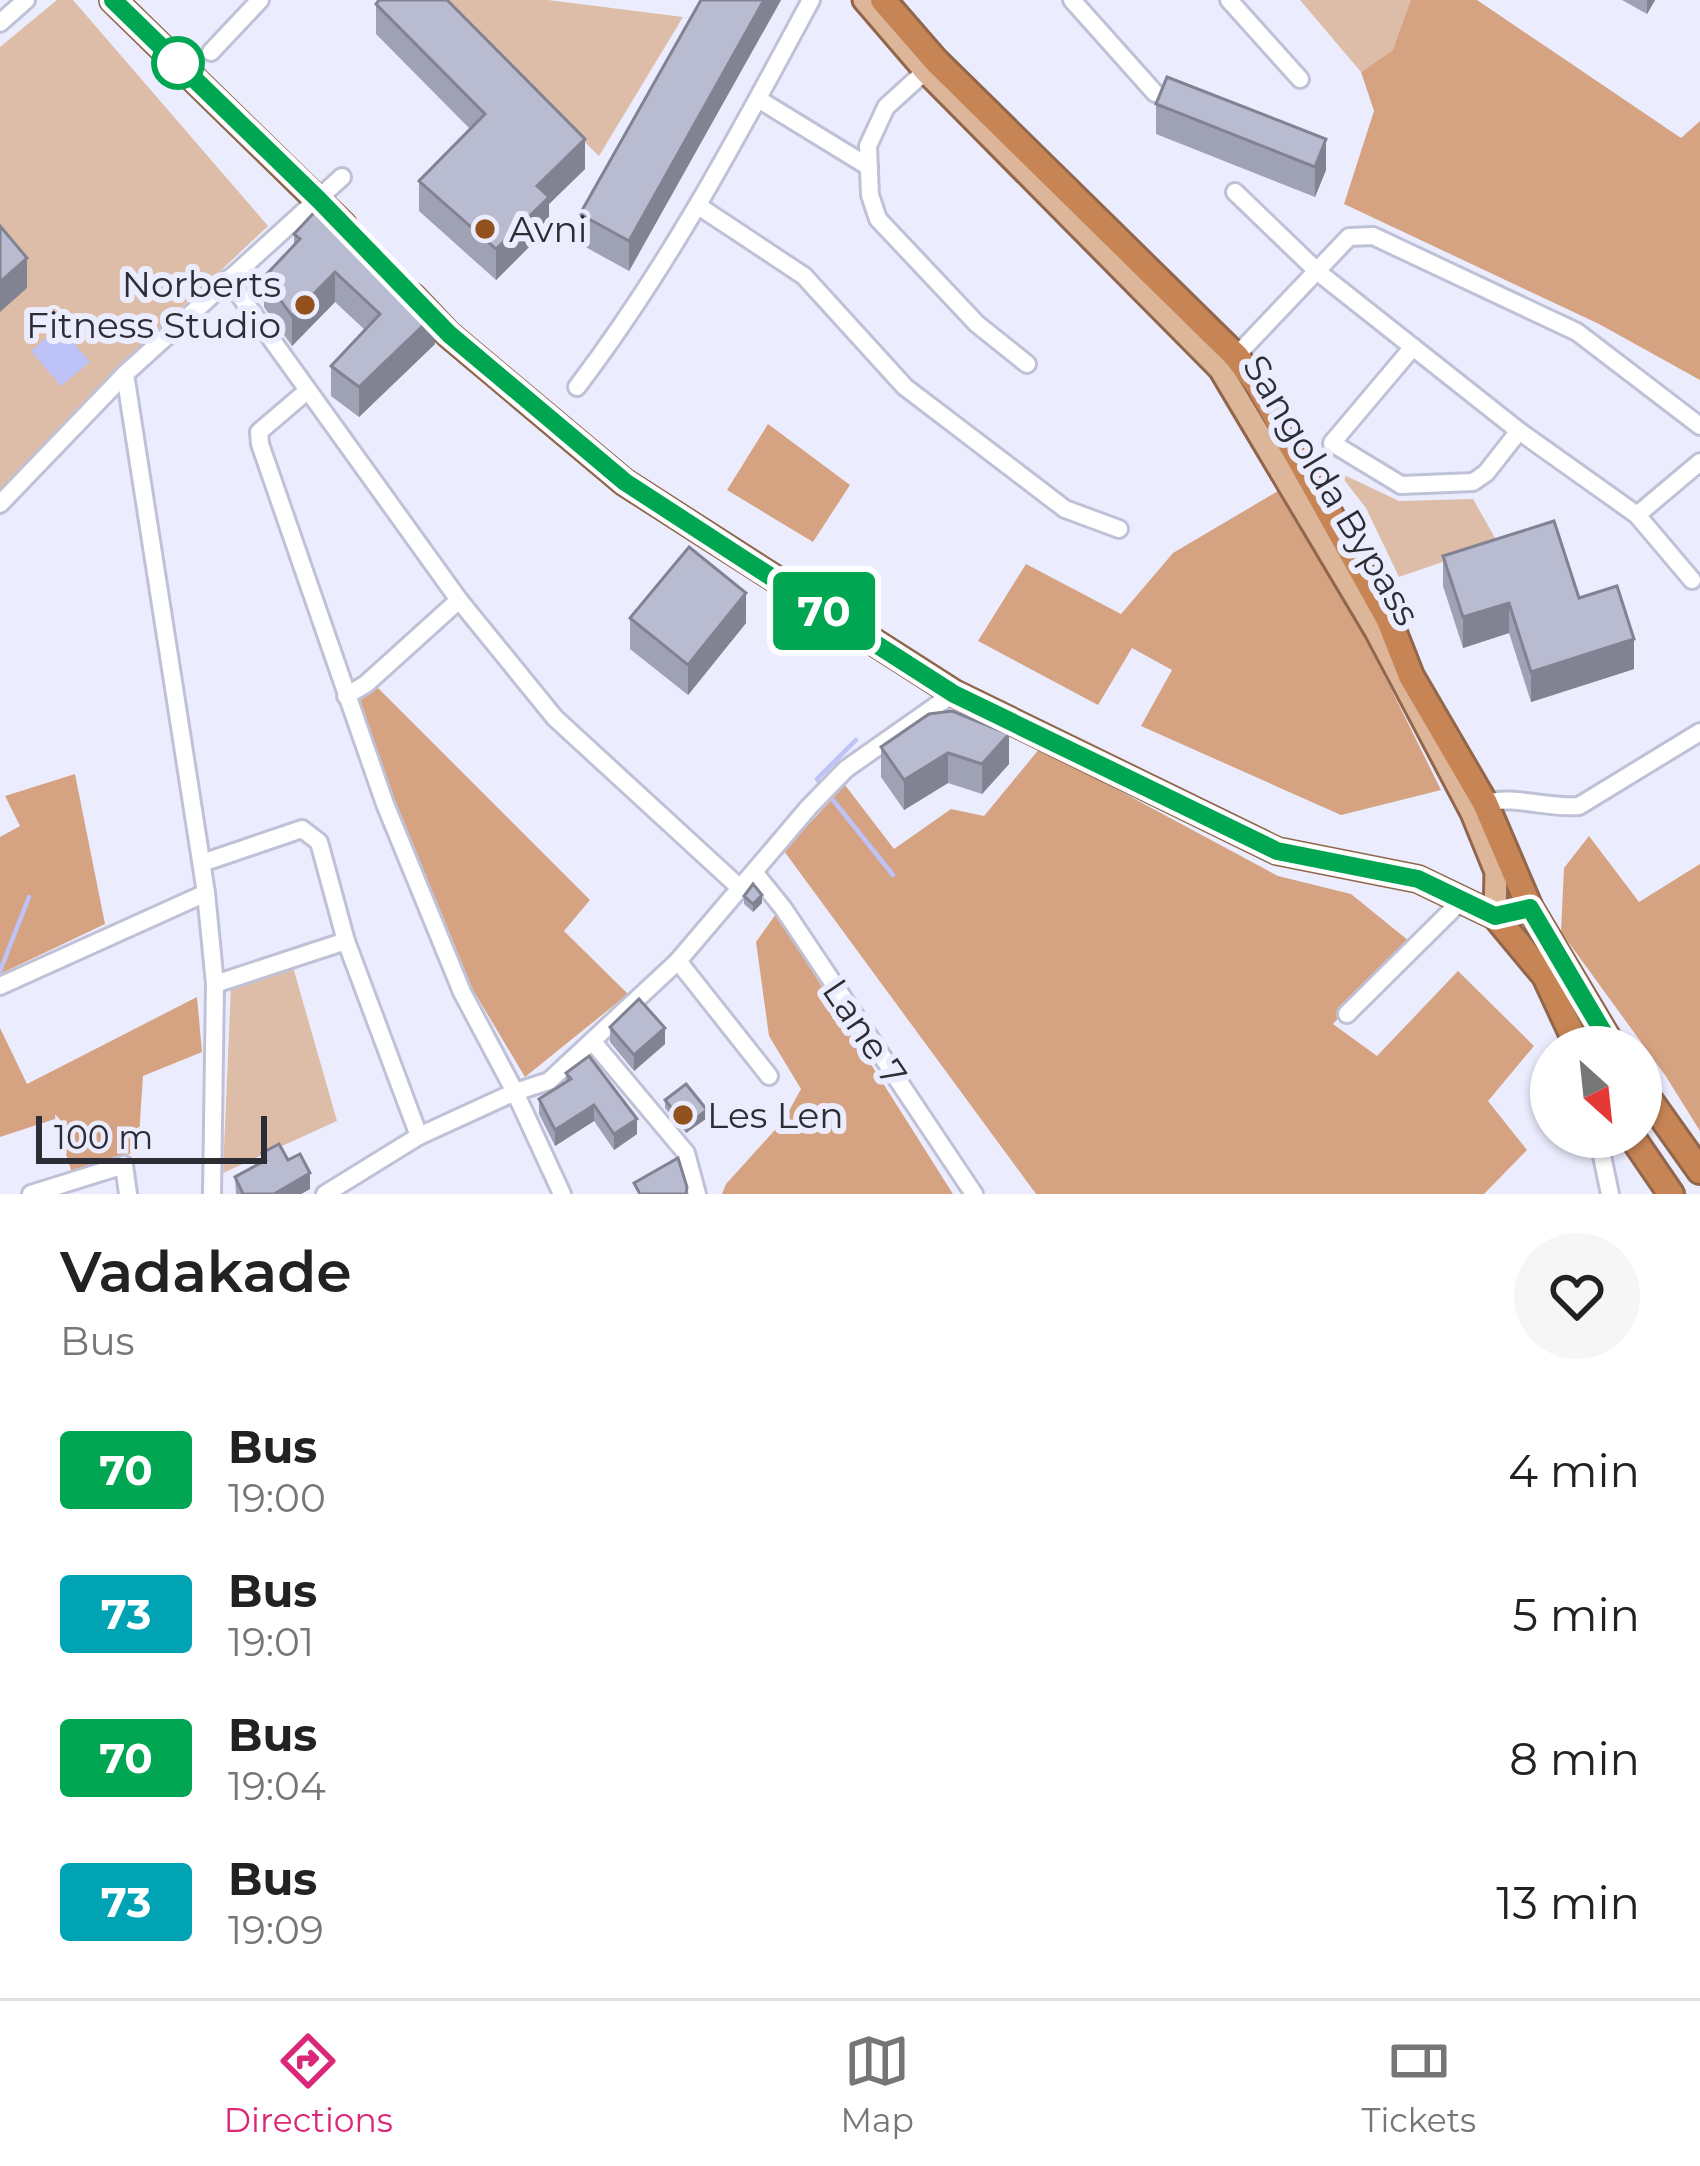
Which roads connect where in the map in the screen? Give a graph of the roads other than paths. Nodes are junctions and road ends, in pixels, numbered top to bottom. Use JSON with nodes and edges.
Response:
{"nodes":[{"id":1,"x":26,"y":0,"type":"edge"},
{"id":2,"x":113,"y":0,"type":"edge"},
{"id":3,"x":260,"y":0,"type":"edge"},
{"id":4,"x":811,"y":0,"type":"edge"},
{"id":5,"x":864,"y":0,"type":"edge"},
{"id":6,"x":883,"y":0,"type":"edge"},
{"id":7,"x":1072,"y":0,"type":"edge"},
{"id":8,"x":1229,"y":0,"type":"edge"},
{"id":9,"x":0,"y":23,"type":"edge"},
{"id":10,"x":211,"y":52,"type":"dead end"},
{"id":11,"x":930,"y":66,"type":"junction"},
{"id":12,"x":1300,"y":79,"type":"dead end"},
{"id":13,"x":1155,"y":93,"type":"edge"},
{"id":14,"x":758,"y":99,"type":"junction"},
{"id":15,"x":869,"y":167,"type":"junction"},
{"id":16,"x":342,"y":177,"type":"dead end"},
{"id":17,"x":1235,"y":192,"type":"dead end"},
{"id":18,"x":319,"y":200,"type":"junction"},
{"id":19,"x":700,"y":207,"type":"junction"},
{"id":20,"x":368,"y":250,"type":"edge"},
{"id":21,"x":1318,"y":272,"type":"junction"},
{"id":22,"x":228,"y":278,"type":"junction"},
{"id":23,"x":400,"y":284,"type":"edge"},
{"id":24,"x":1413,"y":347,"type":"junction"},
{"id":25,"x":1236,"y":356,"type":"junction"},
{"id":26,"x":1027,"y":364,"type":"dead end"},
{"id":27,"x":125,"y":374,"type":"junction"},
{"id":28,"x":577,"y":387,"type":"dead end"},
{"id":29,"x":307,"y":391,"type":"junction"},
{"id":30,"x":1700,"y":426,"type":"edge"},
{"id":31,"x":1519,"y":431,"type":"junction"},
{"id":32,"x":1700,"y":461,"type":"edge"},
{"id":33,"x":0,"y":505,"type":"edge"},
{"id":34,"x":1637,"y":515,"type":"junction"},
{"id":35,"x":1119,"y":530,"type":"dead end"},
{"id":36,"x":1692,"y":580,"type":"dead end"},
{"id":37,"x":459,"y":600,"type":"junction"},
{"id":38,"x":954,"y":694,"type":"junction"},
{"id":39,"x":346,"y":696,"type":"junction"},
{"id":40,"x":1700,"y":732,"type":"edge"},
{"id":41,"x":1485,"y":803,"type":"junction"},
{"id":42,"x":202,"y":863,"type":"junction"},
{"id":43,"x":754,"y":872,"type":"junction"},
{"id":44,"x":740,"y":888,"type":"junction"},
{"id":45,"x":206,"y":893,"type":"junction"},
{"id":46,"x":1462,"y":900,"type":"junction"},
{"id":47,"x":1530,"y":908,"type":"junction"},
{"id":48,"x":1495,"y":916,"type":"junction"},
{"id":49,"x":346,"y":941,"type":"junction"},
{"id":50,"x":678,"y":961,"type":"junction"},
{"id":51,"x":215,"y":984,"type":"junction"},
{"id":52,"x":0,"y":986,"type":"edge"},
{"id":53,"x":1347,"y":1014,"type":"dead end"},
{"id":54,"x":1568,"y":1026,"type":"edge"},
{"id":55,"x":1600,"y":1026,"type":"edge"},
{"id":56,"x":593,"y":1042,"type":"junction"},
{"id":57,"x":769,"y":1076,"type":"dead end"},
{"id":58,"x":515,"y":1091,"type":"junction"},
{"id":59,"x":1662,"y":1118,"type":"edge"},
{"id":60,"x":418,"y":1136,"type":"junction"},
{"id":61,"x":1602,"y":1158,"type":"edge"},
{"id":62,"x":1647,"y":1158,"type":"edge"},
{"id":63,"x":1700,"y":1171,"type":"edge"},
{"id":64,"x":31,"y":1194,"type":"edge"},
{"id":65,"x":128,"y":1194,"type":"edge"},
{"id":66,"x":212,"y":1194,"type":"edge"},
{"id":67,"x":325,"y":1194,"type":"edge"},
{"id":68,"x":562,"y":1194,"type":"edge"},
{"id":69,"x":697,"y":1194,"type":"edge"},
{"id":70,"x":974,"y":1194,"type":"edge"},
{"id":71,"x":1610,"y":1194,"type":"edge"},
{"id":72,"x":1672,"y":1194,"type":"edge"}],
"edges":[{"from":1,"to":9,"type":"street"},
{"from":2,"to":18,"type":"highway"},
{"from":3,"to":10,"type":"street"},
{"from":4,"to":14,"type":"street"},
{"from":5,"to":11,"type":"main road","name":"Sangolda Bypass"},
{"from":6,"to":11,"type":"highway","name":"Sangolda Bypass"},
{"from":7,"to":13,"type":"street"},
{"from":8,"to":12,"type":"street"},
{"from":11,"to":15,"type":"street"},
{"from":11,"to":25,"type":"highway","name":"Sangolda Bypass"},
{"from":11,"to":48,"type":"main road","name":"Sangolda Bypass"},
{"from":14,"to":15,"type":"street"},
{"from":14,"to":19,"type":"street"},
{"from":15,"to":26,"type":"street"},
{"from":16,"to":18,"type":"street"},
{"from":17,"to":21,"type":"street"},
{"from":18,"to":20,"type":"highway"},
{"from":18,"to":22,"type":"street"},
{"from":19,"to":28,"type":"street"},
{"from":19,"to":35,"type":"street"},
{"from":21,"to":24,"type":"street"},
{"from":21,"to":25,"type":"street"},
{"from":21,"to":30,"type":"street"},
{"from":22,"to":27,"type":"street"},
{"from":22,"to":29,"type":"street"},
{"from":23,"to":38,"type":"highway"},
{"from":24,"to":31,"type":"street"},
{"from":24,"to":31,"type":"street"},
{"from":25,"to":41,"type":"highway","name":"Sangolda Bypass"},
{"from":27,"to":33,"type":"street"},
{"from":27,"to":42,"type":"street"},
{"from":29,"to":37,"type":"street"},
{"from":29,"to":39,"type":"street"},
{"from":31,"to":34,"type":"street"},
{"from":32,"to":34,"type":"street"},
{"from":34,"to":36,"type":"street"},
{"from":37,"to":39,"type":"street"},
{"from":37,"to":44,"type":"street"},
{"from":38,"to":43,"type":"street"},
{"from":38,"to":46,"type":"highway"},
{"from":39,"to":58,"type":"street"},
{"from":40,"to":41,"type":"street"},
{"from":41,"to":47,"type":"highway","name":"Sangolda Bypass"},
{"from":42,"to":45,"type":"street"},
{"from":42,"to":49,"type":"street"},
{"from":43,"to":44,"type":"street"},
{"from":43,"to":70,"type":"street","name":"Lane 7"},
{"from":44,"to":50,"type":"street"},
{"from":45,"to":51,"type":"street"},
{"from":45,"to":52,"type":"street"},
{"from":46,"to":48,"type":"highway"},
{"from":46,"to":53,"type":"street"},
{"from":47,"to":48,"type":"highway"},
{"from":47,"to":55,"type":"highway","name":"Sangolda Bypass"},
{"from":48,"to":54,"type":"highway"},
{"from":49,"to":51,"type":"street"},
{"from":49,"to":60,"type":"street"},
{"from":50,"to":56,"type":"street"},
{"from":50,"to":57,"type":"street"},
{"from":51,"to":66,"type":"street"},
{"from":56,"to":58,"type":"street"},
{"from":56,"to":69,"type":"street"},
{"from":58,"to":60,"type":"street"},
{"from":58,"to":68,"type":"street"},
{"from":59,"to":63,"type":"highway"},
{"from":60,"to":67,"type":"street"},
{"from":61,"to":71,"type":"street"},
{"from":62,"to":72,"type":"highway"},
{"from":64,"to":65,"type":"street"}]}
